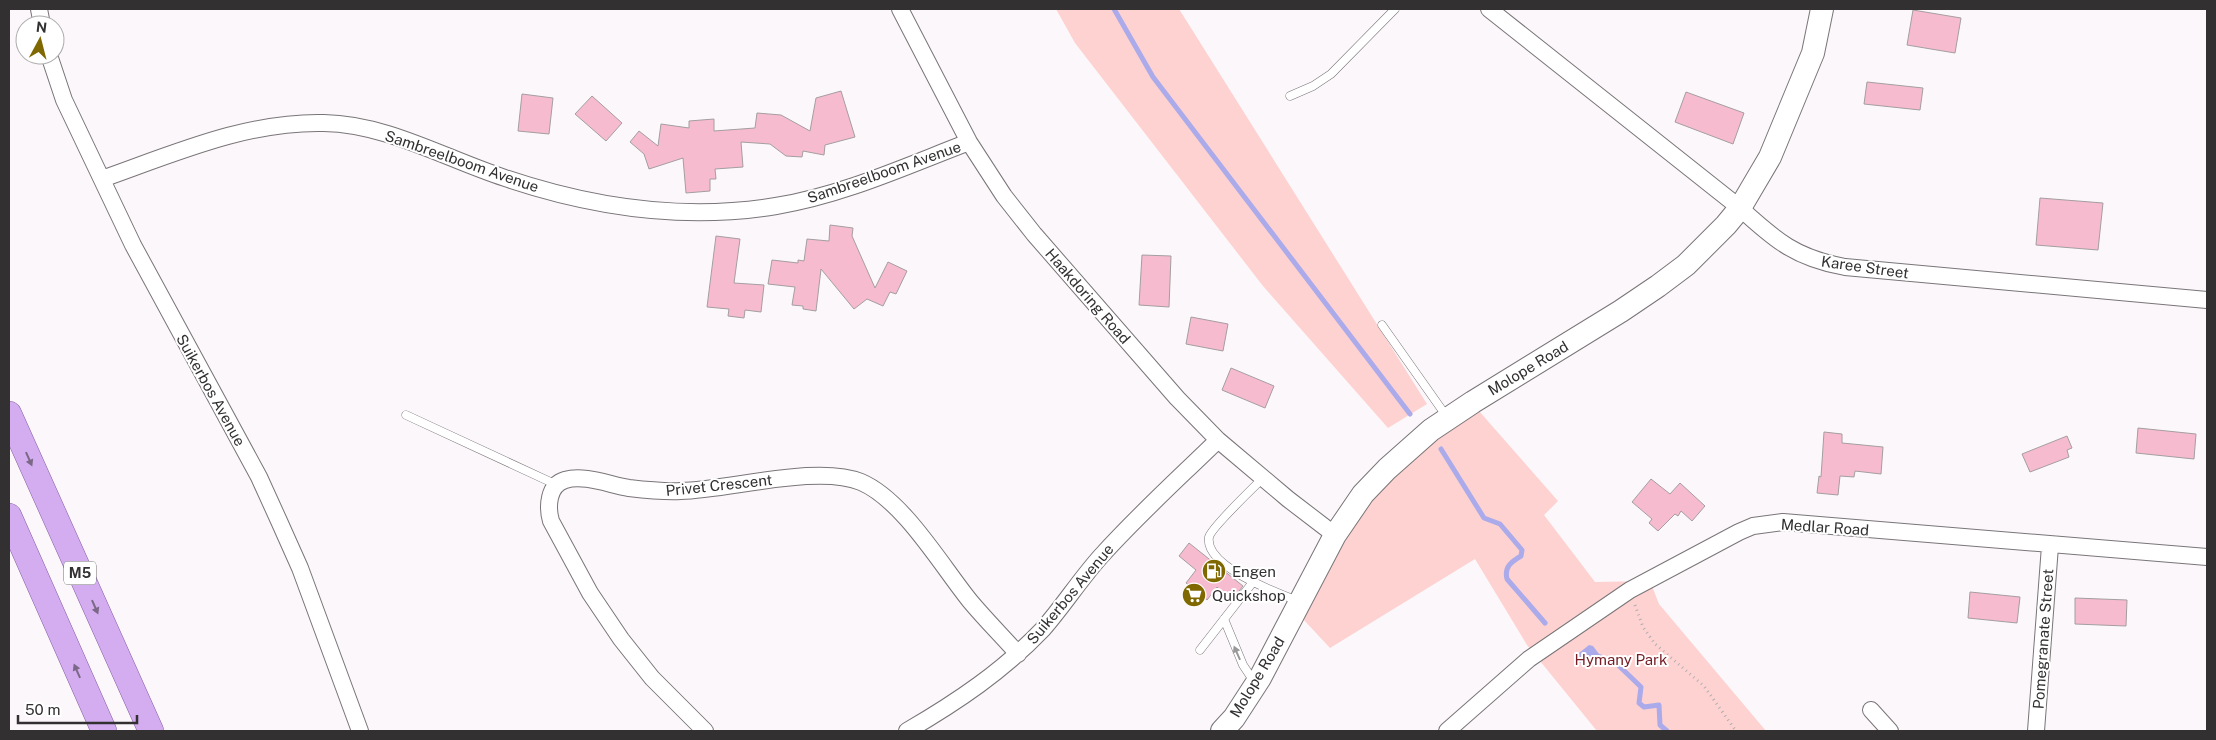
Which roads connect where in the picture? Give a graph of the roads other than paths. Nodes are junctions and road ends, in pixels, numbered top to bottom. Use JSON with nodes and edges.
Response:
{"nodes":[{"id":1,"x":900,"y":9,"type":"edge"},
{"id":2,"x":1395,"y":9,"type":"edge"},
{"id":3,"x":1489,"y":9,"type":"edge"},
{"id":4,"x":1822,"y":9,"type":"edge"},
{"id":5,"x":52,"y":65,"type":"edge"},
{"id":6,"x":1290,"y":96,"type":"dead end"},
{"id":7,"x":969,"y":142,"type":"junction"},
{"id":8,"x":102,"y":178,"type":"junction"},
{"id":9,"x":1740,"y":208,"type":"junction"},
{"id":10,"x":2207,"y":300,"type":"edge"},
{"id":11,"x":1382,"y":325,"type":"dead end"},
{"id":12,"x":9,"y":414,"type":"edge"},
{"id":13,"x":406,"y":415,"type":"dead end"},
{"id":14,"x":1448,"y":419,"type":"junction"},
{"id":15,"x":1218,"y":440,"type":"junction"},
{"id":16,"x":1263,"y":478,"type":"junction"},
{"id":17,"x":557,"y":484,"type":"junction"},
{"id":18,"x":9,"y":516,"type":"edge"},
{"id":19,"x":1334,"y":534,"type":"junction"},
{"id":20,"x":2050,"y":546,"type":"junction"},
{"id":21,"x":2207,"y":557,"type":"edge"},
{"id":22,"x":1254,"y":582,"type":"junction"},
{"id":23,"x":1300,"y":602,"type":"junction"},
{"id":24,"x":1224,"y":619,"type":"junction"},
{"id":25,"x":1200,"y":650,"type":"dead end"},
{"id":26,"x":1018,"y":654,"type":"junction"},
{"id":27,"x":1256,"y":684,"type":"junction"},
{"id":28,"x":1871,"y":710,"type":"dead end"},
{"id":29,"x":104,"y":731,"type":"edge"},
{"id":30,"x":151,"y":731,"type":"edge"},
{"id":31,"x":360,"y":731,"type":"edge"},
{"id":32,"x":705,"y":731,"type":"edge"},
{"id":33,"x":907,"y":731,"type":"edge"},
{"id":34,"x":1222,"y":731,"type":"edge"},
{"id":35,"x":1446,"y":731,"type":"edge"},
{"id":36,"x":1890,"y":731,"type":"edge"},
{"id":37,"x":2036,"y":731,"type":"edge"}],
"edges":[{"from":1,"to":7,"type":"street","name":"Haakdoring Road"},
{"from":2,"to":6,"type":"lane"},
{"from":3,"to":9,"type":"street","name":"Karee Street"},
{"from":4,"to":9,"type":"street","name":"Molope Road"},
{"from":5,"to":8,"type":"street","name":"Suikerbos Avenue"},
{"from":7,"to":8,"type":"street","name":"Sambreelboom Avenue"},
{"from":7,"to":15,"type":"street","name":"Haakdoring Road"},
{"from":8,"to":31,"type":"street","name":"Suikerbos Avenue"},
{"from":9,"to":10,"type":"street","name":"Karee Street"},
{"from":9,"to":14,"type":"street","name":"Molope Road"},
{"from":11,"to":14,"type":"lane"},
{"from":12,"to":30,"type":"main road","number":"M5","one_way":true},
{"from":13,"to":17,"type":"lane"},
{"from":14,"to":19,"type":"street","name":"Molope Road"},
{"from":15,"to":16,"type":"street","name":"Haakdoring Road"},
{"from":15,"to":26,"type":"street","name":"Suikerbos Avenue"},
{"from":16,"to":19,"type":"street","name":"Haakdoring Road"},
{"from":16,"to":22,"type":"lane"},
{"from":17,"to":26,"type":"street","name":"Privet Crescent"},
{"from":17,"to":32,"type":"street"},
{"from":29,"to":18,"type":"main road","one_way":true},
{"from":19,"to":23,"type":"street","name":"Molope Road"},
{"from":20,"to":21,"type":"street","name":"Medlar Road"},
{"from":20,"to":35,"type":"street","name":"Medlar Road"},
{"from":20,"to":37,"type":"street","name":"Pomegranate Street"},
{"from":22,"to":23,"type":"lane"},
{"from":22,"to":24,"type":"lane"},
{"from":23,"to":27,"type":"street","name":"Molope Road"},
{"from":24,"to":25,"type":"lane"},
{"from":27,"to":24,"type":"lane","one_way":true},
{"from":26,"to":33,"type":"street","name":"Suikerbos Avenue"},
{"from":27,"to":34,"type":"street","name":"Molope Road"},
{"from":28,"to":36,"type":"street"}]}
